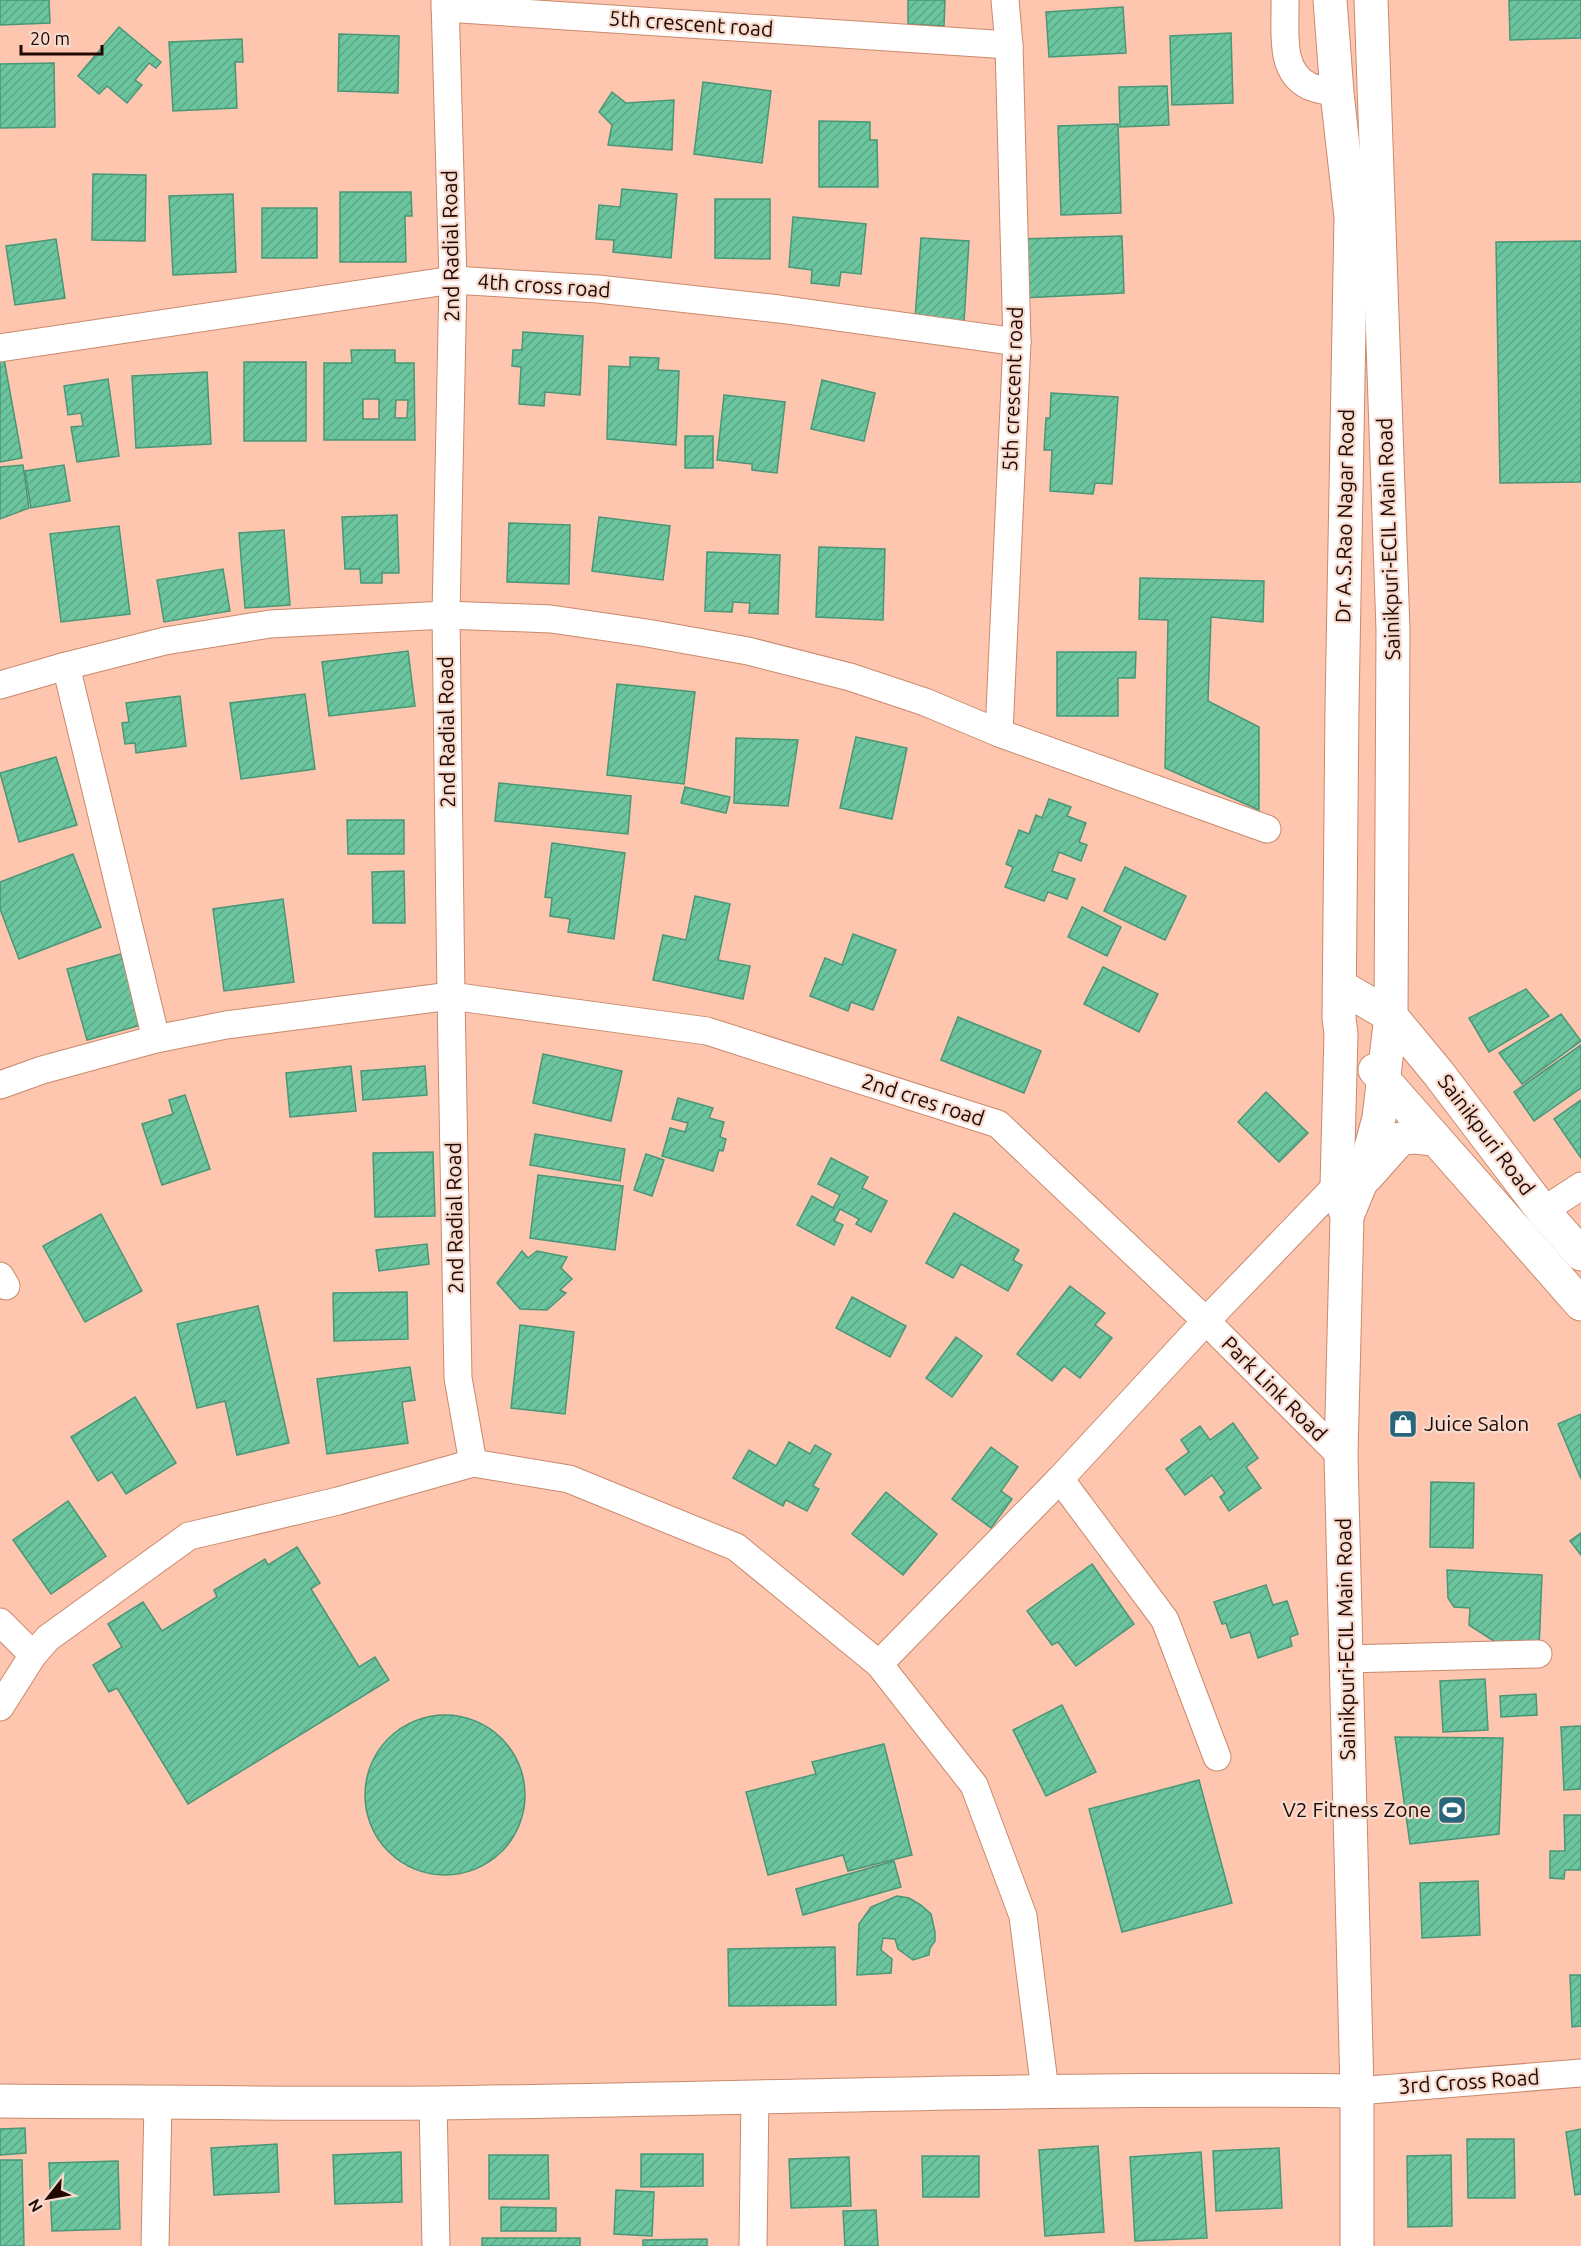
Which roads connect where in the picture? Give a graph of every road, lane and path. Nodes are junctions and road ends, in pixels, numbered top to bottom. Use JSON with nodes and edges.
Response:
{"nodes":[{"id":1,"x":1005,"y":0,"type":"edge"},
{"id":2,"x":1285,"y":0,"type":"edge"},
{"id":3,"x":1330,"y":0,"type":"edge"},
{"id":4,"x":1371,"y":0,"type":"edge"},
{"id":5,"x":445,"y":4,"type":"edge"},
{"id":6,"x":1009,"y":45,"type":"junction"},
{"id":7,"x":1337,"y":93,"type":"junction"},
{"id":8,"x":453,"y":280,"type":"junction"},
{"id":9,"x":1017,"y":342,"type":"junction"},
{"id":10,"x":0,"y":348,"type":"edge"},
{"id":11,"x":446,"y":615,"type":"junction"},
{"id":12,"x":66,"y":666,"type":"junction"},
{"id":13,"x":0,"y":685,"type":"edge"},
{"id":14,"x":999,"y":733,"type":"junction"},
{"id":15,"x":1267,"y":829,"type":"dead end"},
{"id":16,"x":1340,"y":986,"type":"junction"},
{"id":17,"x":451,"y":996,"type":"junction"},
{"id":18,"x":1391,"y":1017,"type":"junction"},
{"id":19,"x":1341,"y":1034,"type":"junction"},
{"id":20,"x":156,"y":1039,"type":"junction"},
{"id":21,"x":1383,"y":1079,"type":"junction"},
{"id":22,"x":0,"y":1086,"type":"edge"},
{"id":23,"x":1434,"y":1139,"type":"junction"},
{"id":24,"x":1350,"y":1183,"type":"junction"},
{"id":25,"x":1581,"y":1186,"type":"edge"},
{"id":26,"x":1543,"y":1211,"type":"junction"},
{"id":27,"x":1581,"y":1254,"type":"edge"},
{"id":28,"x":1581,"y":1304,"type":"edge"},
{"id":29,"x":1206,"y":1322,"type":"junction"},
{"id":30,"x":1341,"y":1456,"type":"junction"},
{"id":31,"x":473,"y":1463,"type":"junction"},
{"id":32,"x":1060,"y":1479,"type":"junction"},
{"id":33,"x":0,"y":1622,"type":"edge"},
{"id":34,"x":1538,"y":1654,"type":"dead end"},
{"id":35,"x":33,"y":1655,"type":"junction"},
{"id":36,"x":1347,"y":1659,"type":"junction"},
{"id":37,"x":879,"y":1664,"type":"junction"},
{"id":38,"x":0,"y":1707,"type":"edge"},
{"id":39,"x":1217,"y":1757,"type":"dead end"},
{"id":40,"x":1581,"y":2073,"type":"edge"},
{"id":41,"x":1045,"y":2091,"type":"junction"},
{"id":42,"x":1357,"y":2091,"type":"junction"},
{"id":43,"x":755,"y":2096,"type":"junction"},
{"id":44,"x":0,"y":2101,"type":"edge"},
{"id":45,"x":158,"y":2102,"type":"junction"},
{"id":46,"x":434,"y":2103,"type":"junction"},
{"id":47,"x":155,"y":2246,"type":"edge"},
{"id":48,"x":436,"y":2246,"type":"edge"},
{"id":49,"x":753,"y":2246,"type":"edge"},
{"id":50,"x":1357,"y":2246,"type":"edge"}],
"edges":[{"from":1,"to":6,"type":"street","name":"5th crescent road"},
{"from":2,"to":7,"type":"street"},
{"from":3,"to":7,"type":"main road","name":"Dr A.S.Rao Nagar Road"},
{"from":4,"to":18,"type":"main road","name":"Sainikpuri-ECIL Main Road"},
{"from":5,"to":6,"type":"street","name":"5th crescent road"},
{"from":5,"to":8,"type":"street","name":"2nd Radial Road"},
{"from":6,"to":9,"type":"street","name":"5th crescent road"},
{"from":7,"to":16,"type":"main road","name":"Dr A.S.Rao Nagar Road"},
{"from":8,"to":9,"type":"street","name":"4th cross road"},
{"from":8,"to":10,"type":"street","name":"4th cross road"},
{"from":8,"to":11,"type":"street","name":"2nd Radial Road"},
{"from":9,"to":14,"type":"street","name":"5th crescent road"},
{"from":11,"to":12,"type":"street"},
{"from":11,"to":14,"type":"street"},
{"from":11,"to":17,"type":"street","name":"2nd Radial Road"},
{"from":12,"to":13,"type":"street"},
{"from":12,"to":20,"type":"street"},
{"from":14,"to":15,"type":"street"},
{"from":16,"to":18,"type":"main road","name":"Sainikpuri Road"},
{"from":16,"to":19,"type":"main road","name":"Dr A.S.Rao Nagar Road"},
{"from":17,"to":20,"type":"street","name":"2nd cres road"},
{"from":17,"to":29,"type":"street","name":"2nd cres road"},
{"from":17,"to":31,"type":"street","name":"2nd Radial Road"},
{"from":18,"to":21,"type":"main road","name":"Sainikpuri-ECIL Main Road"},
{"from":18,"to":26,"type":"main road","name":"Sainikpuri Road"},
{"from":19,"to":21,"type":"main road","name":"Sainikpuri Road"},
{"from":19,"to":24,"type":"main road","name":"Sainikpuri-ECIL Main Road"},
{"from":20,"to":22,"type":"street","name":"2nd cres road"},
{"from":21,"to":23,"type":"main road","name":"Sainikpuri Road"},
{"from":21,"to":24,"type":"main road","name":"Sainikpuri-ECIL Main Road"},
{"from":23,"to":24,"type":"main road"},
{"from":23,"to":28,"type":"main road","name":"Sainikpuri Road"},
{"from":24,"to":29,"type":"street"},
{"from":24,"to":30,"type":"main road","name":"Sainikpuri-ECIL Main Road"},
{"from":25,"to":26,"type":"street"},
{"from":26,"to":27,"type":"main road","name":"Sainikpuri Road"},
{"from":29,"to":30,"type":"street","name":"Park Link Road"},
{"from":29,"to":32,"type":"street"},
{"from":30,"to":36,"type":"main road","name":"Sainikpuri-ECIL Main Road"},
{"from":31,"to":35,"type":"street"},
{"from":31,"to":37,"type":"street"},
{"from":32,"to":37,"type":"street"},
{"from":32,"to":39,"type":"street"},
{"from":33,"to":35,"type":"street"},
{"from":34,"to":36,"type":"street"},
{"from":35,"to":38,"type":"street"},
{"from":36,"to":42,"type":"main road","name":"Sainikpuri-ECIL Main Road"},
{"from":37,"to":41,"type":"street"},
{"from":40,"to":42,"type":"street","name":"3rd Cross Road"},
{"from":41,"to":42,"type":"main road"},
{"from":41,"to":43,"type":"main road"},
{"from":42,"to":50,"type":"main road","name":"Sainikpuri-ECIL Main Road"},
{"from":43,"to":46,"type":"main road"},
{"from":43,"to":49,"type":"street"},
{"from":44,"to":45,"type":"main road"},
{"from":45,"to":46,"type":"main road"},
{"from":45,"to":47,"type":"street"},
{"from":46,"to":48,"type":"street"}]}
